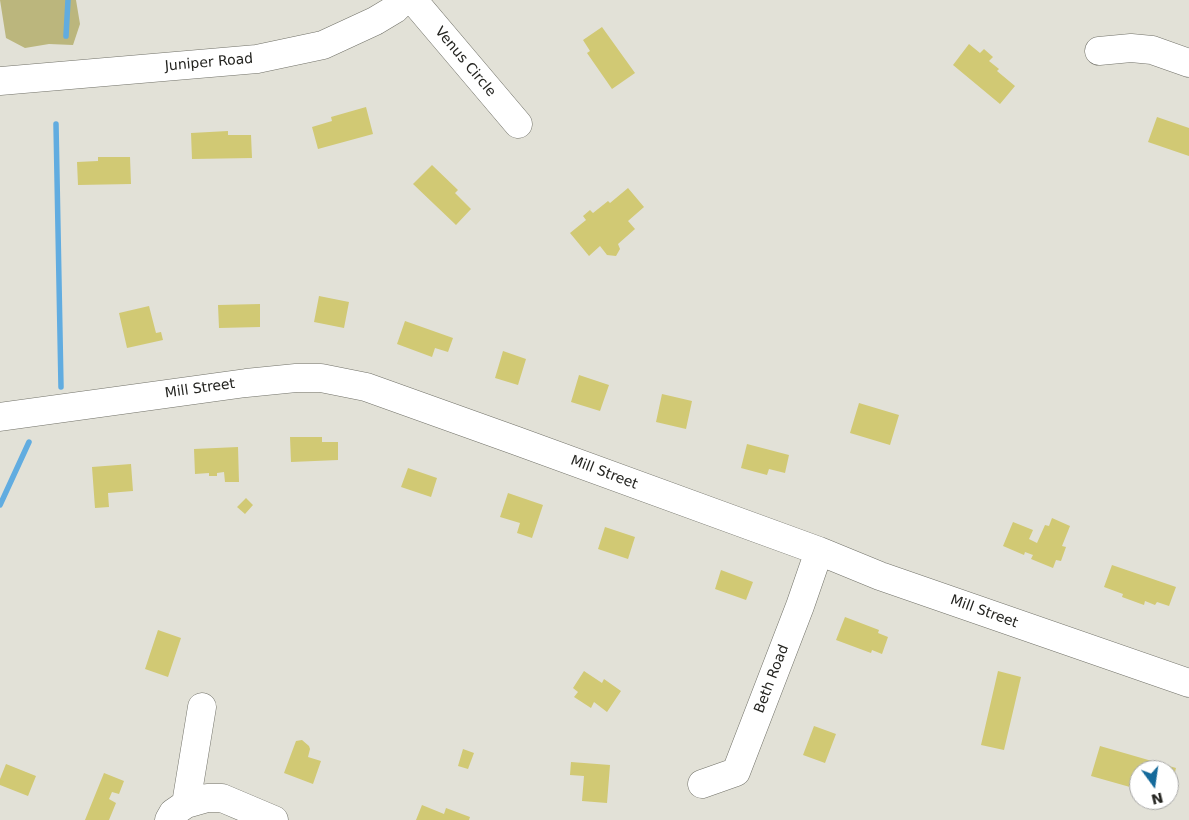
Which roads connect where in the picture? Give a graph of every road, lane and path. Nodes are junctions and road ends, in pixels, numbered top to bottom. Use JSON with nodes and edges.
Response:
{"nodes":[{"id":1,"x":404,"y":0,"type":"edge"},
{"id":2,"x":413,"y":0,"type":"edge"},
{"id":3,"x":1099,"y":51,"type":"dead end"},
{"id":4,"x":1189,"y":63,"type":"edge"},
{"id":5,"x":0,"y":81,"type":"edge"},
{"id":6,"x":518,"y":124,"type":"dead end"},
{"id":7,"x":0,"y":417,"type":"edge"},
{"id":8,"x":819,"y":551,"type":"junction"},
{"id":9,"x":1189,"y":683,"type":"edge"},
{"id":10,"x":202,"y":707,"type":"dead end"},
{"id":11,"x":702,"y":784,"type":"dead end"},
{"id":12,"x":177,"y":812,"type":"edge"},
{"id":13,"x":274,"y":820,"type":"edge"}],
"edges":[{"from":1,"to":5,"type":"street","name":"Juniper Road"},
{"from":2,"to":6,"type":"street","name":"Venus Circle"},
{"from":3,"to":4,"type":"street"},
{"from":7,"to":8,"type":"street","name":"Mill Street"},
{"from":8,"to":9,"type":"street","name":"Mill Street"},
{"from":8,"to":11,"type":"street","name":"Beth Road"},
{"from":10,"to":12,"type":"street"},
{"from":12,"to":13,"type":"street"}]}
